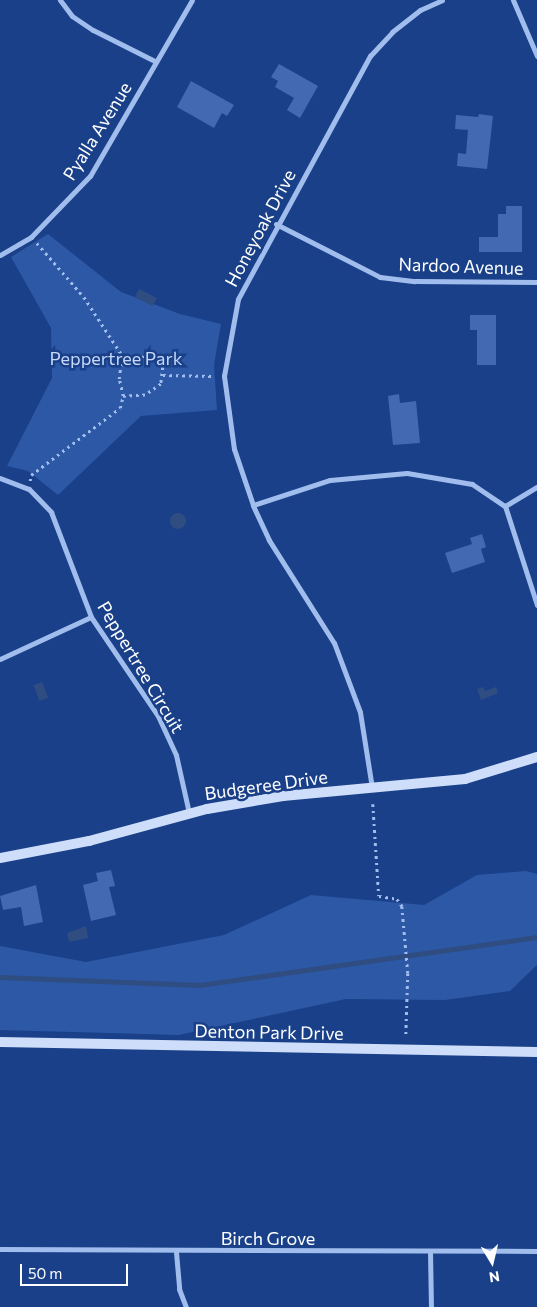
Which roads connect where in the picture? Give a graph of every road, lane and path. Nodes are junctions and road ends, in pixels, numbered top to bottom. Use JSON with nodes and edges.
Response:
{"nodes":[{"id":1,"x":60,"y":0,"type":"edge"},
{"id":2,"x":192,"y":0,"type":"edge"},
{"id":3,"x":442,"y":0,"type":"edge"},
{"id":4,"x":513,"y":0,"type":"edge"},
{"id":5,"x":537,"y":56,"type":"edge"},
{"id":6,"x":156,"y":61,"type":"junction"},
{"id":7,"x":276,"y":224,"type":"junction"},
{"id":8,"x":31,"y":237,"type":"junction"},
{"id":9,"x":0,"y":255,"type":"edge"},
{"id":10,"x":537,"y":282,"type":"edge"},
{"id":11,"x":122,"y":355,"type":"junction"},
{"id":12,"x":163,"y":375,"type":"junction"},
{"id":13,"x":224,"y":376,"type":"junction"},
{"id":14,"x":124,"y":396,"type":"junction"},
{"id":15,"x":0,"y":478,"type":"edge"},
{"id":16,"x":537,"y":487,"type":"edge"},
{"id":17,"x":29,"y":489,"type":"junction"},
{"id":18,"x":253,"y":505,"type":"junction"},
{"id":19,"x":505,"y":506,"type":"junction"},
{"id":20,"x":537,"y":605,"type":"edge"},
{"id":21,"x":92,"y":617,"type":"junction"},
{"id":22,"x":0,"y":659,"type":"edge"},
{"id":23,"x":537,"y":757,"type":"edge"},
{"id":24,"x":372,"y":788,"type":"junction"},
{"id":25,"x":373,"y":804,"type":"dead end"},
{"id":26,"x":189,"y":813,"type":"junction"},
{"id":27,"x":0,"y":858,"type":"edge"},
{"id":28,"x":0,"y":1042,"type":"edge"},
{"id":29,"x":406,"y":1051,"type":"junction"},
{"id":30,"x":537,"y":1052,"type":"edge"},
{"id":31,"x":0,"y":1249,"type":"edge"},
{"id":32,"x":430,"y":1251,"type":"junction"},
{"id":33,"x":537,"y":1251,"type":"edge"},
{"id":34,"x":176,"y":1252,"type":"junction"},
{"id":35,"x":186,"y":1307,"type":"edge"},
{"id":36,"x":430,"y":1307,"type":"edge"}],
"edges":[{"from":1,"to":6,"type":"street"},
{"from":2,"to":6,"type":"street","name":"Pyalla Avenue"},
{"from":3,"to":7,"type":"street","name":"Honeyoak Drive"},
{"from":4,"to":5,"type":"street"},
{"from":6,"to":8,"type":"street","name":"Pyalla Avenue"},
{"from":7,"to":10,"type":"street","name":"Nardoo Avenue"},
{"from":7,"to":13,"type":"street","name":"Honeyoak Drive"},
{"from":8,"to":9,"type":"street","name":"Pyalla Avenue"},
{"from":8,"to":11,"type":"path"},
{"from":11,"to":12,"type":"path"},
{"from":11,"to":14,"type":"path"},
{"from":12,"to":13,"type":"path"},
{"from":12,"to":14,"type":"path"},
{"from":13,"to":18,"type":"street","name":"Honeyoak Drive"},
{"from":14,"to":17,"type":"path"},
{"from":15,"to":17,"type":"street","name":"Peppertree Circuit"},
{"from":16,"to":19,"type":"street"},
{"from":17,"to":21,"type":"street","name":"Peppertree Circuit"},
{"from":18,"to":19,"type":"street"},
{"from":18,"to":24,"type":"street","name":"Honeyoak Drive"},
{"from":19,"to":20,"type":"street"},
{"from":21,"to":22,"type":"street"},
{"from":21,"to":26,"type":"street","name":"Peppertree Circuit"},
{"from":23,"to":24,"type":"street","name":"Budgeree Drive"},
{"from":24,"to":26,"type":"street","name":"Budgeree Drive"},
{"from":25,"to":29,"type":"path"},
{"from":26,"to":27,"type":"street","name":"Budgeree Drive"},
{"from":28,"to":29,"type":"street","name":"Denton Park Drive"},
{"from":29,"to":30,"type":"street","name":"Denton Park Drive"},
{"from":31,"to":34,"type":"street","name":"Birch Grove"},
{"from":32,"to":33,"type":"street","name":"Birch Grove"},
{"from":32,"to":34,"type":"street","name":"Birch Grove"},
{"from":32,"to":36,"type":"street"},
{"from":34,"to":35,"type":"street"}]}
